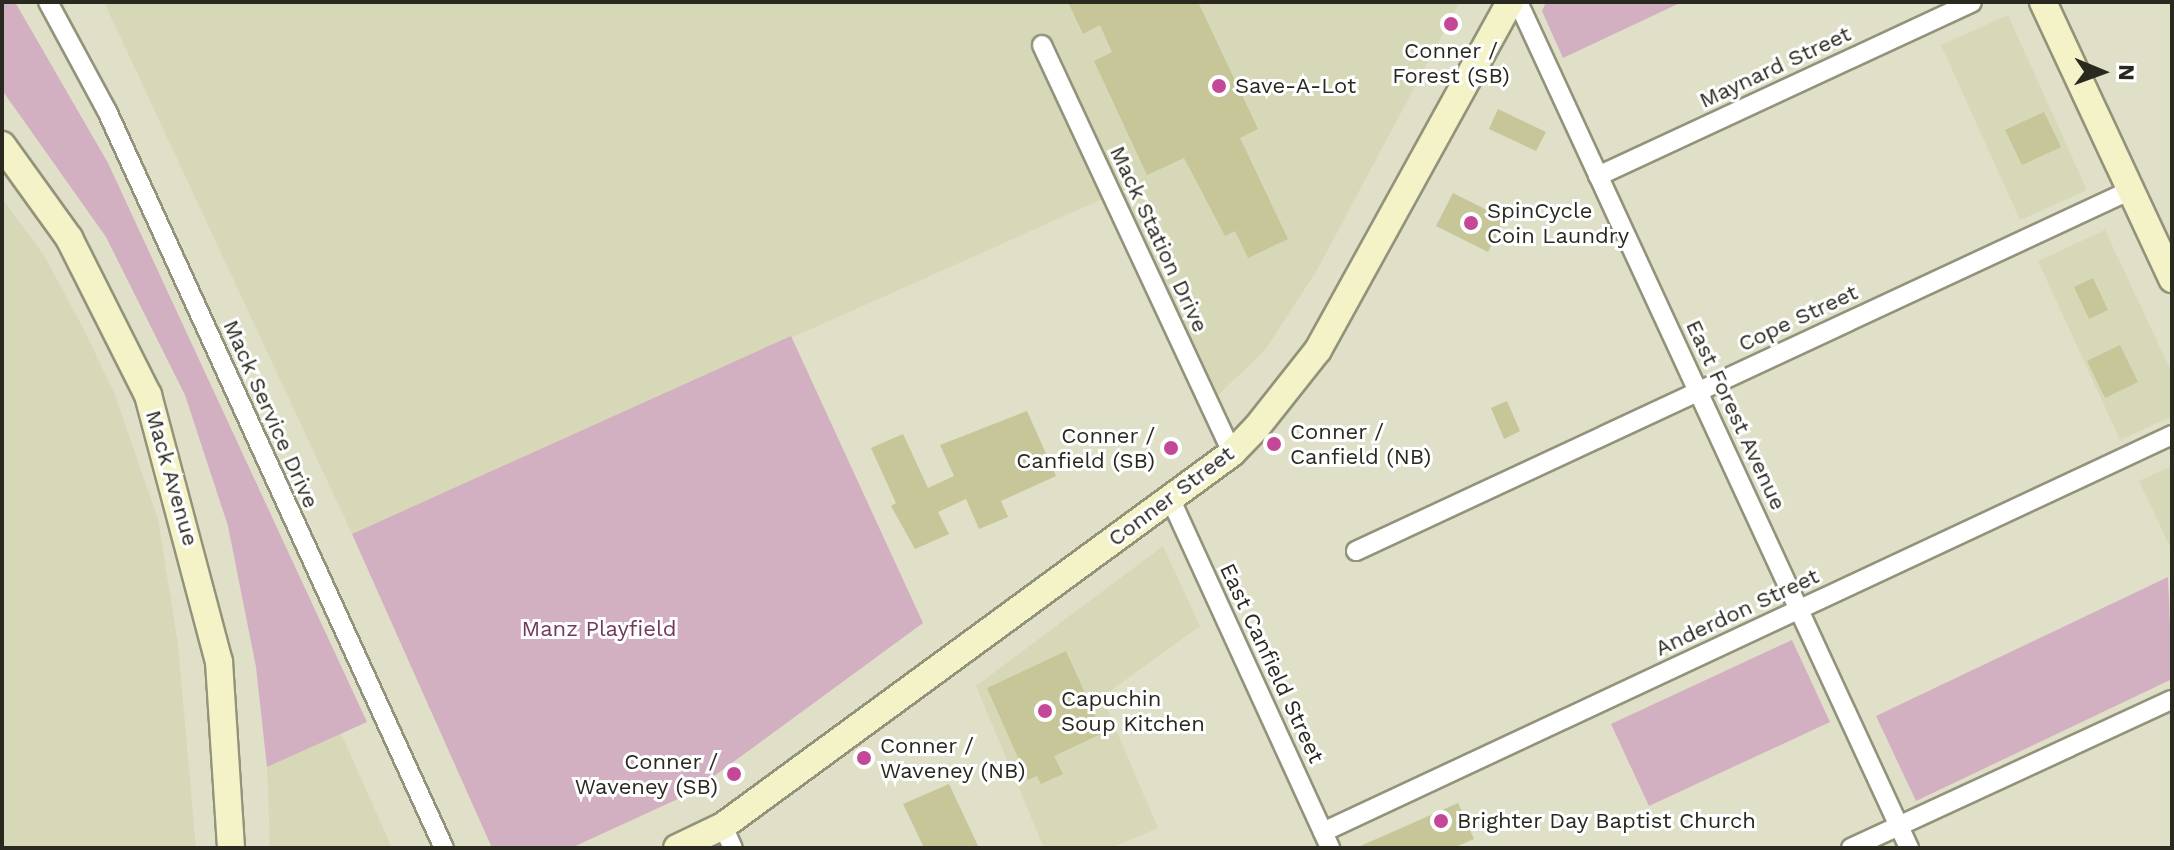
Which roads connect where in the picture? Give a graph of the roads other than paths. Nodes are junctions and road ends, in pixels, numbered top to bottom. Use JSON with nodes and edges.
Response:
{"nodes":[{"id":1,"x":48,"y":2,"type":"edge"},
{"id":2,"x":1510,"y":2,"type":"edge"},
{"id":3,"x":1518,"y":2,"type":"edge"},
{"id":4,"x":1972,"y":2,"type":"edge"},
{"id":5,"x":2043,"y":2,"type":"edge"},
{"id":6,"x":1042,"y":45,"type":"dead end"},
{"id":7,"x":2,"y":145,"type":"edge"},
{"id":8,"x":1598,"y":176,"type":"junction"},
{"id":9,"x":2131,"y":190,"type":"junction"},
{"id":10,"x":2172,"y":279,"type":"edge"},
{"id":11,"x":1698,"y":391,"type":"junction"},
{"id":12,"x":2172,"y":435,"type":"edge"},
{"id":13,"x":1232,"y":453,"type":"junction"},
{"id":14,"x":1170,"y":498,"type":"junction"},
{"id":15,"x":1356,"y":551,"type":"dead end"},
{"id":16,"x":1799,"y":609,"type":"junction"},
{"id":17,"x":2172,"y":700,"type":"edge"},
{"id":18,"x":1899,"y":827,"type":"junction"},
{"id":19,"x":728,"y":837,"type":"edge"},
{"id":20,"x":1326,"y":840,"type":"edge"},
{"id":21,"x":231,"y":848,"type":"edge"},
{"id":22,"x":444,"y":848,"type":"edge"},
{"id":23,"x":677,"y":848,"type":"edge"},
{"id":24,"x":1851,"y":848,"type":"edge"},
{"id":25,"x":1909,"y":848,"type":"edge"}],
"edges":[{"from":1,"to":22,"type":"street","name":"Mack Service Drive"},
{"from":2,"to":13,"type":"main road","name":"Conner Street"},
{"from":3,"to":8,"type":"street","name":"East Forest Avenue"},
{"from":4,"to":8,"type":"street","name":"Maynard Street"},
{"from":5,"to":9,"type":"main road"},
{"from":6,"to":13,"type":"street","name":"Mack Station Drive"},
{"from":7,"to":21,"type":"main road","name":"Mack Avenue"},
{"from":8,"to":11,"type":"street","name":"East Forest Avenue"},
{"from":9,"to":10,"type":"main road"},
{"from":9,"to":11,"type":"street","name":"Cope Street"},
{"from":11,"to":15,"type":"street","name":"Cope Street"},
{"from":11,"to":16,"type":"street","name":"East Forest Avenue"},
{"from":12,"to":16,"type":"street","name":"Anderdon Street"},
{"from":13,"to":14,"type":"main road","name":"Conner Street"},
{"from":14,"to":19,"type":"main road","name":"Conner Street"},
{"from":14,"to":20,"type":"street","name":"East Canfield Street"},
{"from":16,"to":18,"type":"street","name":"East Forest Avenue"},
{"from":16,"to":20,"type":"street","name":"Anderdon Street"},
{"from":17,"to":18,"type":"street"},
{"from":18,"to":24,"type":"street"},
{"from":18,"to":25,"type":"street","name":"East Forest Avenue"},
{"from":19,"to":23,"type":"main road","name":"Conner Street"}]}
